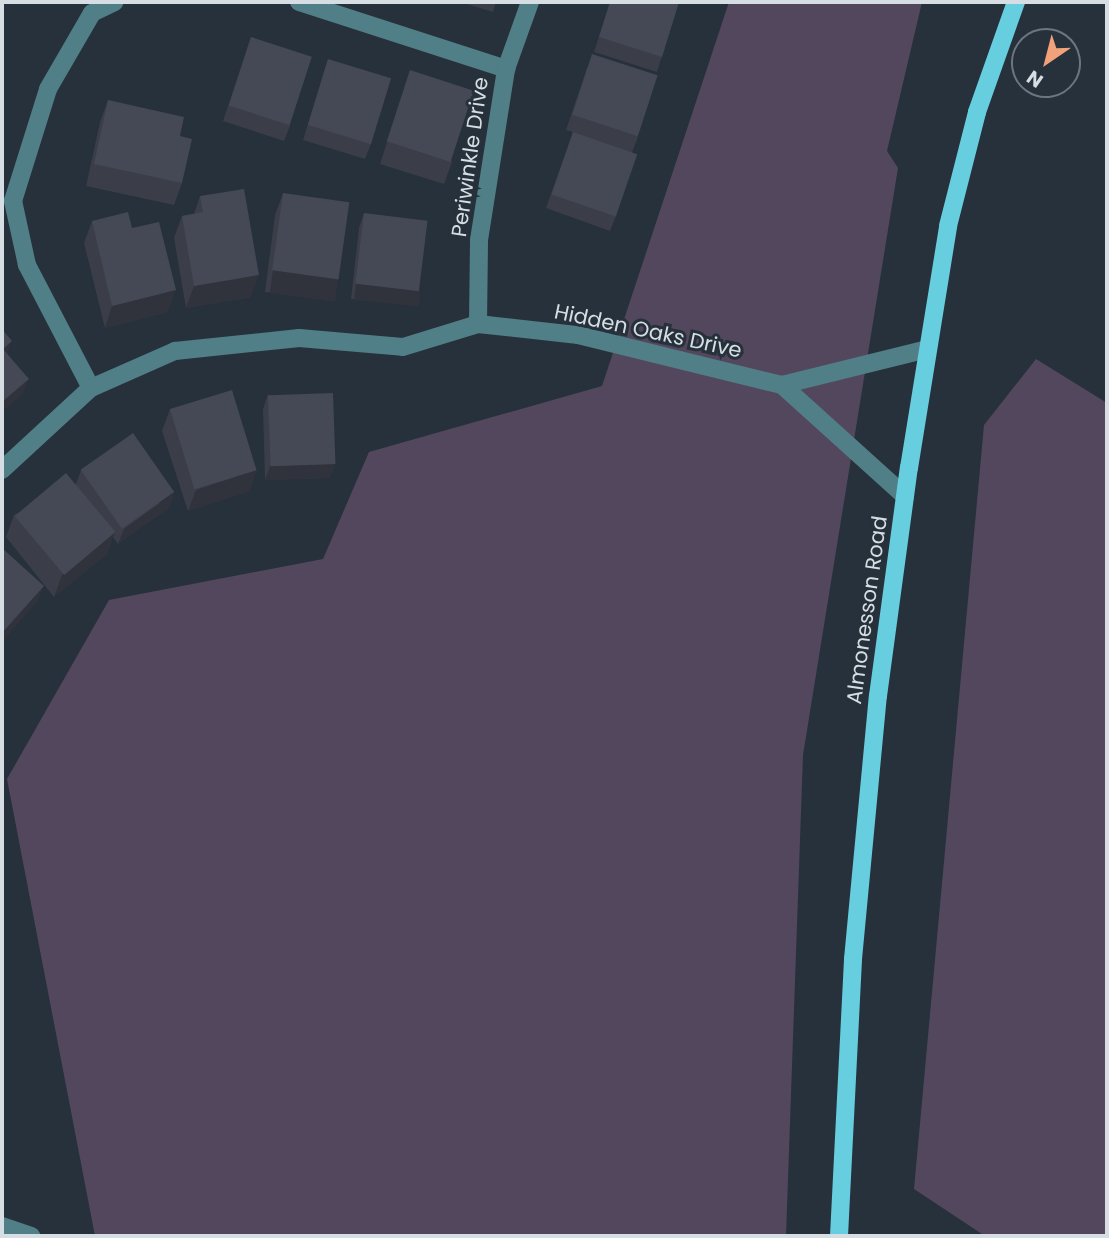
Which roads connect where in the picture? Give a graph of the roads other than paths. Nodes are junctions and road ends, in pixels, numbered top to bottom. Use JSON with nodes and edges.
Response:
{"nodes":[{"id":1,"x":115,"y":2,"type":"edge"},
{"id":2,"x":299,"y":2,"type":"edge"},
{"id":3,"x":530,"y":2,"type":"edge"},
{"id":4,"x":1016,"y":2,"type":"edge"},
{"id":5,"x":506,"y":69,"type":"junction"},
{"id":6,"x":478,"y":324,"type":"junction"},
{"id":7,"x":928,"y":349,"type":"junction"},
{"id":8,"x":782,"y":385,"type":"junction"},
{"id":9,"x":91,"y":388,"type":"junction"},
{"id":10,"x":2,"y":470,"type":"edge"},
{"id":11,"x":905,"y":496,"type":"junction"},
{"id":12,"x":2,"y":1226,"type":"edge"},
{"id":13,"x":31,"y":1236,"type":"edge"},
{"id":14,"x":839,"y":1236,"type":"edge"}],
"edges":[{"from":1,"to":9,"type":"street"},
{"from":2,"to":5,"type":"street"},
{"from":3,"to":5,"type":"street","name":"Periwinkle Drive"},
{"from":4,"to":7,"type":"main road","name":"Almonesson Road"},
{"from":5,"to":6,"type":"street","name":"Periwinkle Drive"},
{"from":6,"to":8,"type":"street","name":"Hidden Oaks Drive"},
{"from":6,"to":9,"type":"street","name":"Hidden Oaks Drive"},
{"from":7,"to":8,"type":"street","name":"Hidden Oaks Drive"},
{"from":7,"to":11,"type":"main road","name":"Almonesson Road"},
{"from":8,"to":11,"type":"street","name":"Hidden Oaks Drive"},
{"from":9,"to":10,"type":"street","name":"Hidden Oaks Drive"},
{"from":11,"to":14,"type":"main road","name":"Almonesson Road"},
{"from":12,"to":13,"type":"street"}]}
